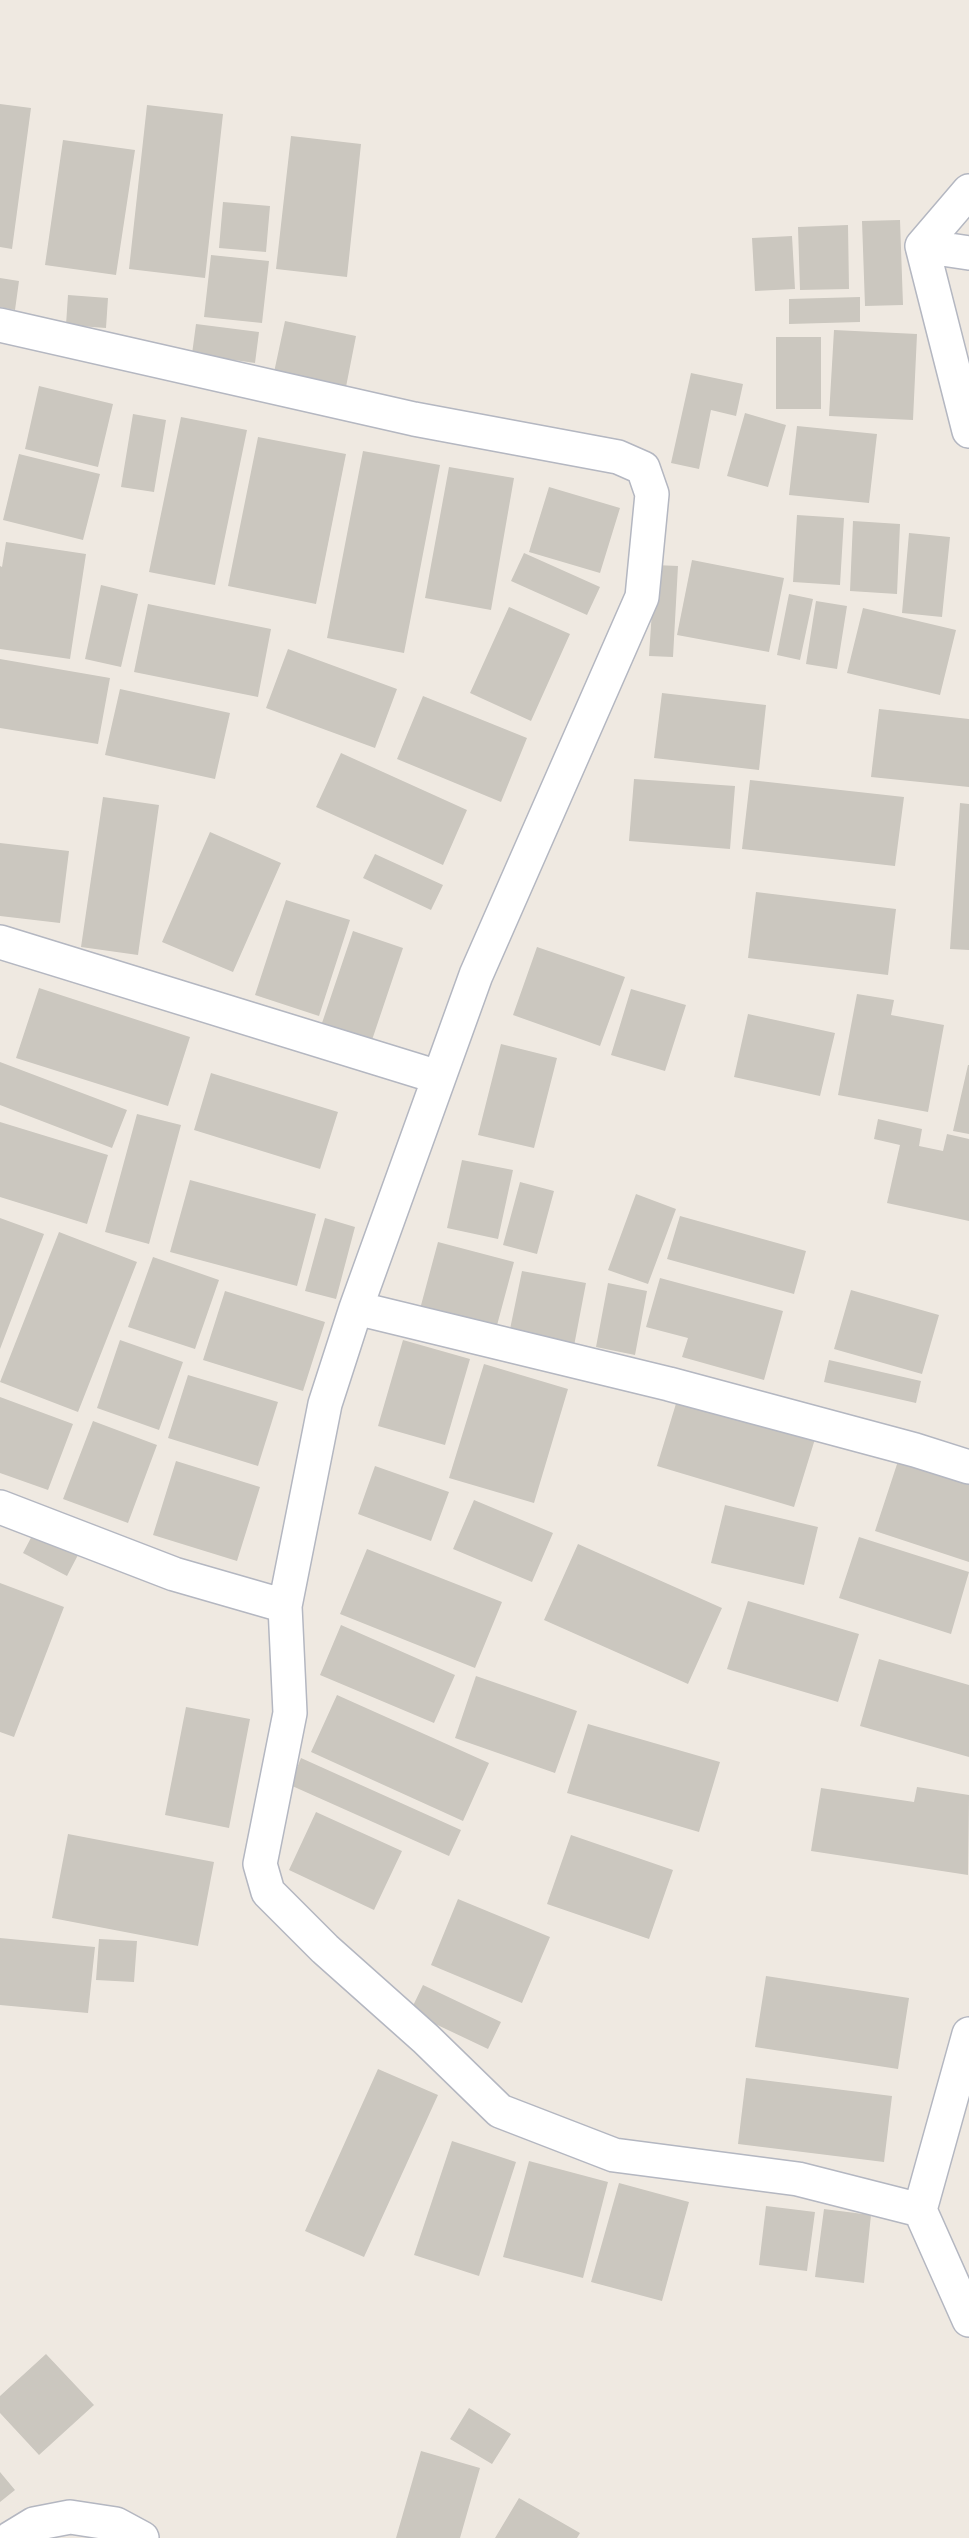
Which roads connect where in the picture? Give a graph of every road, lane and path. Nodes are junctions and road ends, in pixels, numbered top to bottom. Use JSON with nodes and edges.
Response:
{"nodes":[{"id":1,"x":969,"y":191,"type":"edge"},
{"id":2,"x":922,"y":246,"type":"junction"},
{"id":3,"x":969,"y":253,"type":"edge"},
{"id":4,"x":0,"y":325,"type":"edge"},
{"id":5,"x":969,"y":431,"type":"edge"},
{"id":6,"x":0,"y":942,"type":"edge"},
{"id":7,"x":438,"y":1077,"type":"junction"},
{"id":8,"x":356,"y":1308,"type":"junction"},
{"id":9,"x":969,"y":1467,"type":"edge"},
{"id":10,"x":0,"y":1507,"type":"edge"},
{"id":11,"x":285,"y":1606,"type":"junction"},
{"id":12,"x":969,"y":2034,"type":"edge"},
{"id":13,"x":920,"y":2210,"type":"junction"},
{"id":14,"x":969,"y":2320,"type":"edge"},
{"id":15,"x":11,"y":2538,"type":"edge"},
{"id":16,"x":142,"y":2538,"type":"edge"}],
"edges":[{"from":1,"to":2,"type":"street"},
{"from":2,"to":3,"type":"street"},
{"from":2,"to":5,"type":"street"},
{"from":4,"to":7,"type":"street"},
{"from":6,"to":7,"type":"street"},
{"from":7,"to":8,"type":"street"},
{"from":8,"to":9,"type":"street"},
{"from":8,"to":11,"type":"street"},
{"from":10,"to":11,"type":"street"},
{"from":11,"to":13,"type":"street"},
{"from":12,"to":13,"type":"street"},
{"from":13,"to":14,"type":"street"},
{"from":15,"to":16,"type":"street"}]}
